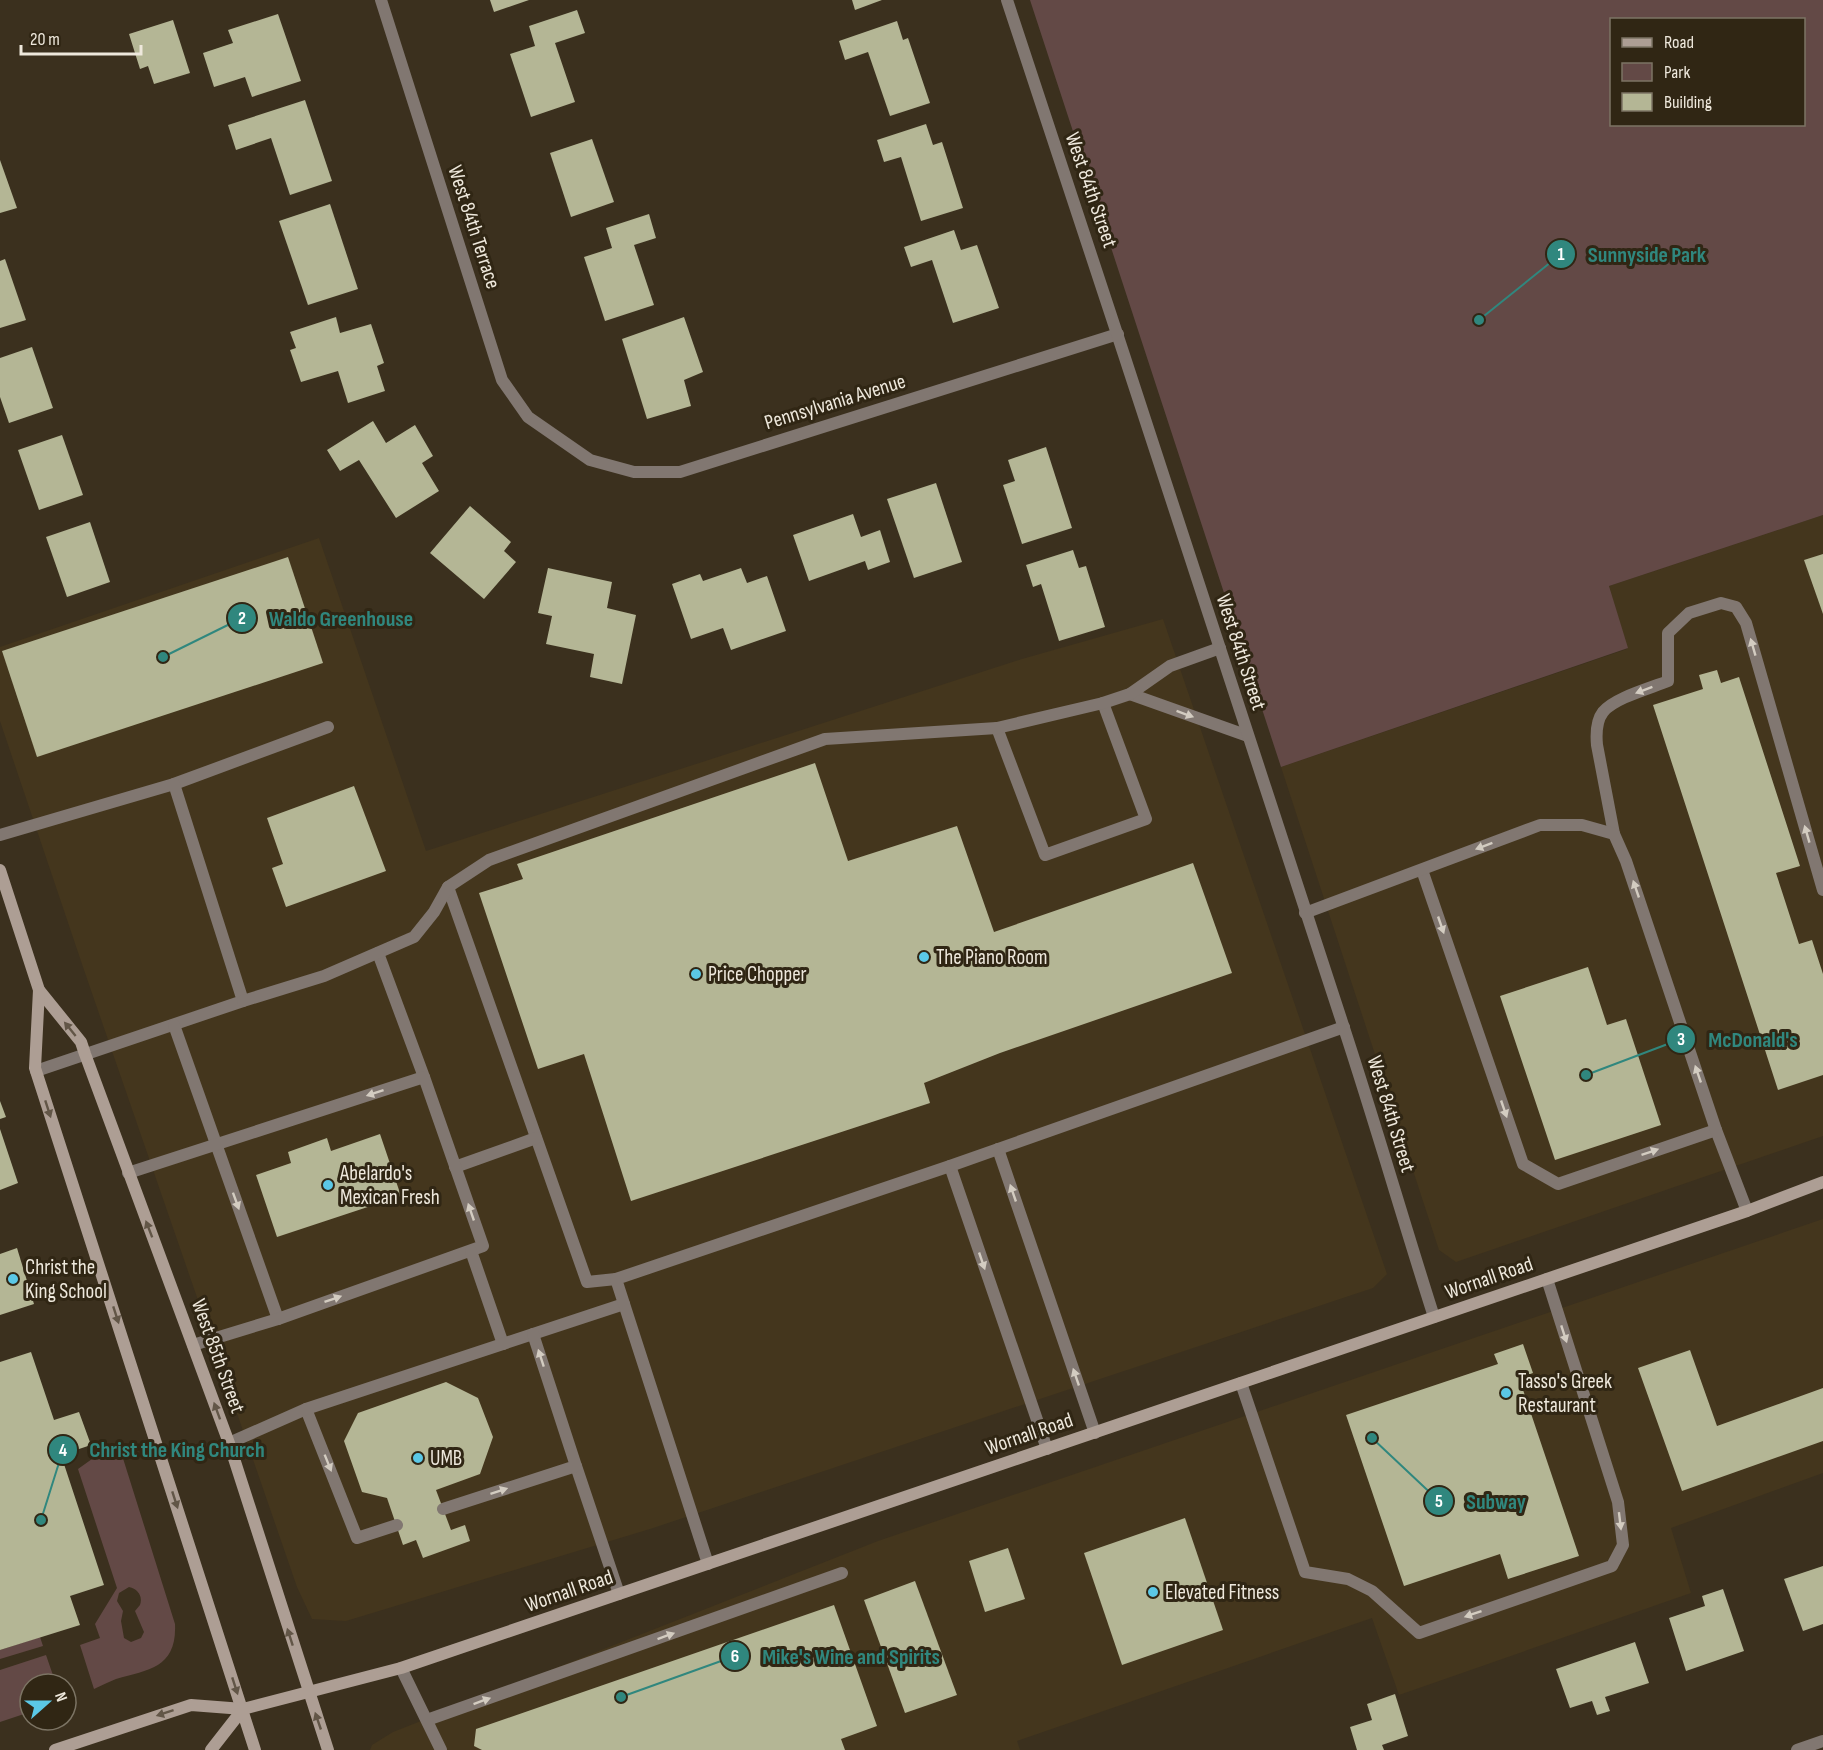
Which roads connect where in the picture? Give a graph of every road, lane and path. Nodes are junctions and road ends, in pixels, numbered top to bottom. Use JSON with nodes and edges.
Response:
{"nodes":[{"id":1,"x":381,"y":0,"type":"edge"},
{"id":2,"x":1006,"y":0,"type":"edge"},
{"id":3,"x":1118,"y":334,"type":"junction"},
{"id":4,"x":565,"y":443,"type":"joint"},
{"id":5,"x":1220,"y":648,"type":"junction"},
{"id":6,"x":1130,"y":694,"type":"junction"},
{"id":7,"x":1102,"y":704,"type":"junction"},
{"id":8,"x":328,"y":727,"type":"dead end"},
{"id":9,"x":997,"y":728,"type":"junction"},
{"id":10,"x":1248,"y":736,"type":"junction"},
{"id":11,"x":174,"y":784,"type":"junction"},
{"id":12,"x":1614,"y":834,"type":"junction"},
{"id":13,"x":0,"y":835,"type":"edge"},
{"id":14,"x":0,"y":870,"type":"edge"},
{"id":15,"x":1422,"y":870,"type":"junction"},
{"id":16,"x":448,"y":887,"type":"junction"},
{"id":17,"x":1823,"y":890,"type":"edge"},
{"id":18,"x":1305,"y":913,"type":"junction"},
{"id":19,"x":378,"y":953,"type":"junction"},
{"id":20,"x":39,"y":990,"type":"junction"},
{"id":21,"x":243,"y":1001,"type":"junction"},
{"id":22,"x":174,"y":1025,"type":"junction"},
{"id":23,"x":1344,"y":1027,"type":"junction"},
{"id":24,"x":85,"y":1054,"type":"junction"},
{"id":25,"x":36,"y":1071,"type":"junction"},
{"id":26,"x":424,"y":1077,"type":"junction"},
{"id":27,"x":1716,"y":1130,"type":"junction"},
{"id":28,"x":536,"y":1138,"type":"junction"},
{"id":29,"x":216,"y":1146,"type":"junction"},
{"id":30,"x":998,"y":1149,"type":"junction"},
{"id":31,"x":950,"y":1166,"type":"junction"},
{"id":32,"x":455,"y":1167,"type":"junction"},
{"id":33,"x":128,"y":1173,"type":"junction"},
{"id":34,"x":1823,"y":1182,"type":"edge"},
{"id":35,"x":1747,"y":1211,"type":"junction"},
{"id":36,"x":471,"y":1251,"type":"junction"},
{"id":37,"x":616,"y":1279,"type":"junction"},
{"id":38,"x":1547,"y":1279,"type":"junction"},
{"id":39,"x":624,"y":1304,"type":"junction"},
{"id":40,"x":1434,"y":1317,"type":"junction"},
{"id":41,"x":278,"y":1319,"type":"junction"},
{"id":42,"x":532,"y":1334,"type":"junction"},
{"id":43,"x":503,"y":1344,"type":"junction"},
{"id":44,"x":194,"y":1345,"type":"junction"},
{"id":45,"x":1241,"y":1383,"type":"junction"},
{"id":46,"x":306,"y":1409,"type":"junction"},
{"id":47,"x":1095,"y":1432,"type":"junction"},
{"id":48,"x":229,"y":1443,"type":"junction"},
{"id":49,"x":1047,"y":1449,"type":"junction"},
{"id":50,"x":576,"y":1466,"type":"junction"},
{"id":51,"x":443,"y":1509,"type":"dead end"},
{"id":52,"x":397,"y":1526,"type":"dead end"},
{"id":53,"x":708,"y":1564,"type":"junction"},
{"id":54,"x":842,"y":1573,"type":"dead end"},
{"id":55,"x":619,"y":1594,"type":"junction"},
{"id":56,"x":401,"y":1668,"type":"junction"},
{"id":57,"x":308,"y":1693,"type":"junction"},
{"id":58,"x":243,"y":1709,"type":"junction"},
{"id":59,"x":427,"y":1720,"type":"junction"},
{"id":60,"x":1823,"y":1742,"type":"edge"},
{"id":61,"x":55,"y":1750,"type":"edge"},
{"id":62,"x":211,"y":1750,"type":"edge"},
{"id":63,"x":255,"y":1750,"type":"edge"},
{"id":64,"x":327,"y":1750,"type":"edge"},
{"id":65,"x":441,"y":1750,"type":"edge"},
{"id":66,"x":1797,"y":1750,"type":"edge"}],
"edges":[{"from":1,"to":4,"type":"street","name":"West 84th Terrace"},
{"from":2,"to":3,"type":"street","name":"West 84th Street"},
{"from":3,"to":4,"type":"street","name":"Pennsylvania Avenue"},
{"from":3,"to":5,"type":"street","name":"West 84th Street"},
{"from":5,"to":6,"type":"street"},
{"from":5,"to":10,"type":"street","name":"West 84th Street"},
{"from":6,"to":7,"type":"street"},
{"from":6,"to":10,"type":"street","one_way":true},
{"from":7,"to":9,"type":"street"},
{"from":7,"to":9,"type":"street"},
{"from":8,"to":11,"type":"street"},
{"from":9,"to":16,"type":"street"},
{"from":10,"to":18,"type":"street","name":"West 84th Street"},
{"from":11,"to":13,"type":"street"},
{"from":11,"to":21,"type":"street"},
{"from":12,"to":15,"type":"street","one_way":true},
{"from":17,"to":12,"type":"street","one_way":true},
{"from":27,"to":12,"type":"street","one_way":true},
{"from":14,"to":20,"type":"main road","name":"West 85th Street"},
{"from":15,"to":18,"type":"street"},
{"from":15,"to":27,"type":"street","one_way":true},
{"from":16,"to":19,"type":"street"},
{"from":16,"to":28,"type":"street"},
{"from":18,"to":23,"type":"street","name":"West 84th Street"},
{"from":19,"to":21,"type":"street"},
{"from":19,"to":26,"type":"street"},
{"from":24,"to":20,"type":"main road","name":"West 85th Street","one_way":true},
{"from":20,"to":25,"type":"main road","name":"West 85th Street"},
{"from":21,"to":22,"type":"street"},
{"from":22,"to":24,"type":"street"},
{"from":22,"to":29,"type":"street"},
{"from":23,"to":30,"type":"street"},
{"from":23,"to":40,"type":"street","name":"West 84th Street"},
{"from":24,"to":25,"type":"street"},
{"from":24,"to":33,"type":"main road","name":"West 85th Street"},
{"from":25,"to":58,"type":"main road","name":"West 85th Street","one_way":true},
{"from":26,"to":29,"type":"street","one_way":true},
{"from":26,"to":32,"type":"street"},
{"from":27,"to":35,"type":"street"},
{"from":28,"to":32,"type":"street"},
{"from":28,"to":37,"type":"street"},
{"from":29,"to":33,"type":"street"},
{"from":29,"to":41,"type":"street","one_way":true},
{"from":30,"to":31,"type":"street"},
{"from":47,"to":30,"type":"street","one_way":true},
{"from":31,"to":37,"type":"street"},
{"from":31,"to":49,"type":"street","one_way":true},
{"from":36,"to":32,"type":"street","one_way":true},
{"from":44,"to":33,"type":"main road","name":"West 85th Street","one_way":true},
{"from":34,"to":35,"type":"main road","name":"Wornall Road"},
{"from":35,"to":38,"type":"main road","name":"Wornall Road"},
{"from":41,"to":36,"type":"street","one_way":true},
{"from":36,"to":43,"type":"street"},
{"from":37,"to":39,"type":"street"},
{"from":38,"to":40,"type":"main road","name":"Wornall Road"},
{"from":38,"to":45,"type":"street","one_way":true},
{"from":39,"to":42,"type":"street"},
{"from":39,"to":53,"type":"street"},
{"from":40,"to":45,"type":"main road","name":"Wornall Road"},
{"from":41,"to":44,"type":"street"},
{"from":42,"to":43,"type":"street"},
{"from":50,"to":42,"type":"street","one_way":true},
{"from":43,"to":46,"type":"street"},
{"from":48,"to":44,"type":"main road","name":"West 85th Street","one_way":true},
{"from":45,"to":47,"type":"main road","name":"Wornall Road"},
{"from":46,"to":48,"type":"street"},
{"from":46,"to":52,"type":"street","one_way":true},
{"from":47,"to":49,"type":"main road","name":"Wornall Road"},
{"from":57,"to":48,"type":"main road","name":"West 85th Street","one_way":true},
{"from":49,"to":53,"type":"main road","name":"Wornall Road"},
{"from":51,"to":50,"type":"street","one_way":true},
{"from":50,"to":55,"type":"street"},
{"from":53,"to":55,"type":"main road","name":"Wornall Road"},
{"from":59,"to":54,"type":"street","one_way":true},
{"from":55,"to":56,"type":"main road","name":"Wornall Road"},
{"from":56,"to":57,"type":"main road","name":"Wornall Road"},
{"from":56,"to":59,"type":"street"},
{"from":57,"to":58,"type":"main road","name":"Wornall Road"},
{"from":64,"to":57,"type":"main road","name":"West 85th Street","one_way":true},
{"from":58,"to":61,"type":"main road","name":"Wornall Road","one_way":true},
{"from":58,"to":62,"type":"main road"},
{"from":58,"to":63,"type":"main road","name":"West 85th Street"},
{"from":59,"to":65,"type":"street"},
{"from":60,"to":66,"type":"street"}]}
